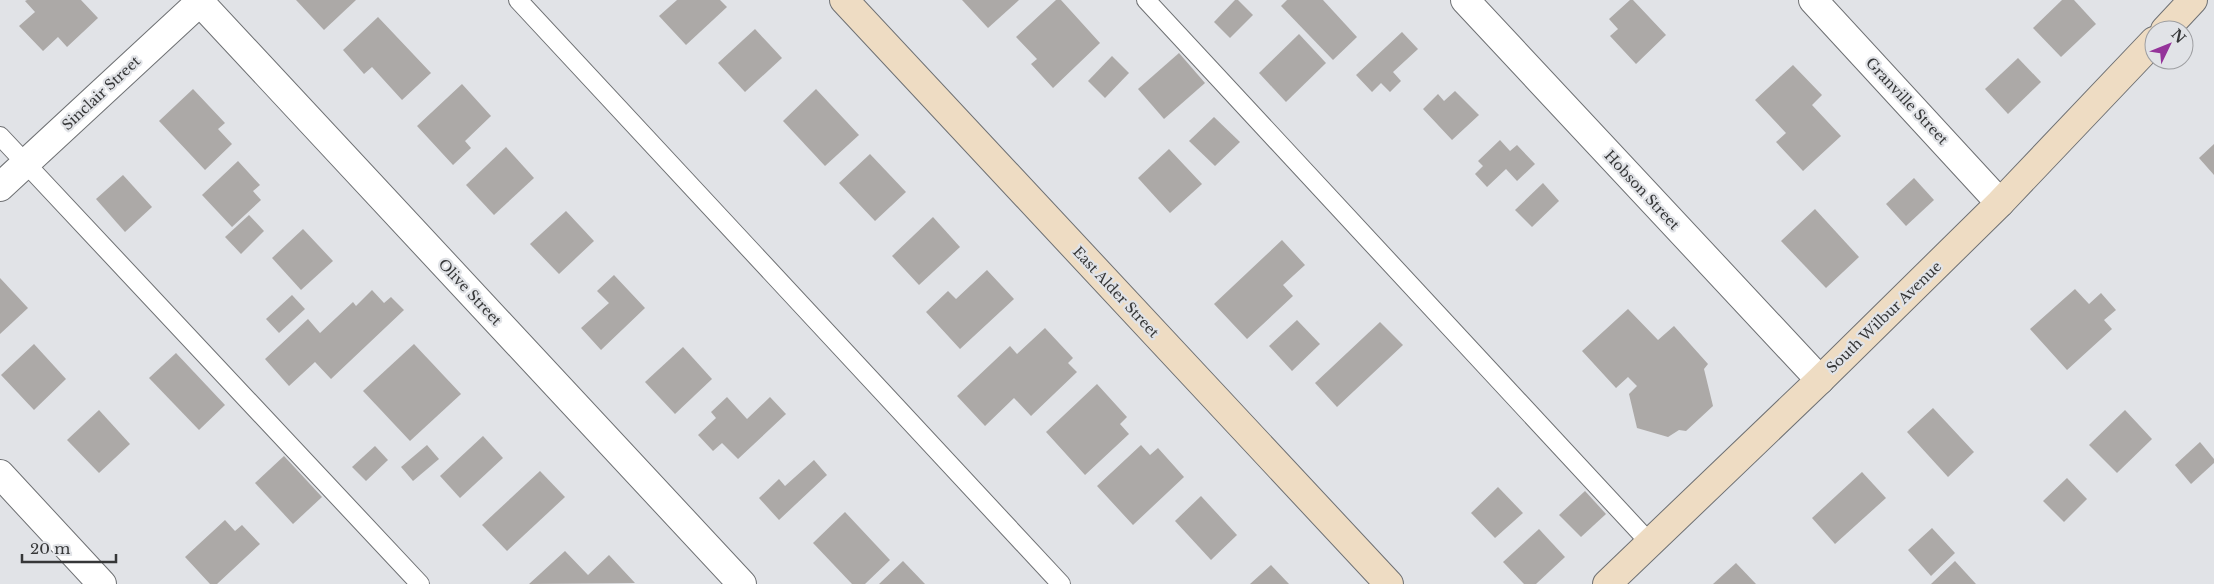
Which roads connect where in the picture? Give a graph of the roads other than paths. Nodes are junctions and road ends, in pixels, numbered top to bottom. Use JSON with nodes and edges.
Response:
{"nodes":[{"id":1,"x":518,"y":0,"type":"edge"},
{"id":2,"x":844,"y":0,"type":"edge"},
{"id":3,"x":1146,"y":0,"type":"edge"},
{"id":4,"x":1465,"y":0,"type":"edge"},
{"id":5,"x":1813,"y":0,"type":"edge"},
{"id":6,"x":2193,"y":0,"type":"edge"},
{"id":7,"x":200,"y":1,"type":"edge"},
{"id":8,"x":2174,"y":20,"type":"edge"},
{"id":9,"x":2144,"y":52,"type":"edge"},
{"id":10,"x":0,"y":136,"type":"edge"},
{"id":11,"x":25,"y":163,"type":"junction"},
{"id":12,"x":0,"y":187,"type":"edge"},
{"id":13,"x":2000,"y":203,"type":"junction"},
{"id":14,"x":1820,"y":380,"type":"junction"},
{"id":15,"x":0,"y":474,"type":"edge"},
{"id":16,"x":1650,"y":543,"type":"junction"},
{"id":17,"x":102,"y":584,"type":"edge"},
{"id":18,"x":420,"y":584,"type":"edge"},
{"id":19,"x":742,"y":584,"type":"edge"},
{"id":20,"x":1061,"y":584,"type":"edge"},
{"id":21,"x":1389,"y":584,"type":"edge"},
{"id":22,"x":1607,"y":584,"type":"edge"}],
"edges":[{"from":1,"to":20,"type":"lane"},
{"from":2,"to":21,"type":"main road","name":"East Alder Street"},
{"from":3,"to":16,"type":"lane"},
{"from":4,"to":14,"type":"street","name":"Hobson Street"},
{"from":5,"to":13,"type":"street","name":"Granville Street"},
{"from":6,"to":8,"type":"main road"},
{"from":7,"to":11,"type":"street","name":"Sinclair Street"},
{"from":7,"to":19,"type":"street","name":"Olive Street"},
{"from":9,"to":13,"type":"main road","name":"South Wilbur Avenue"},
{"from":10,"to":11,"type":"lane"},
{"from":11,"to":12,"type":"street","name":"Sinclair Street"},
{"from":11,"to":18,"type":"lane"},
{"from":13,"to":14,"type":"main road","name":"South Wilbur Avenue"},
{"from":14,"to":16,"type":"main road","name":"South Wilbur Avenue"},
{"from":15,"to":17,"type":"street"},
{"from":16,"to":22,"type":"main road","name":"South Wilbur Avenue"}]}
